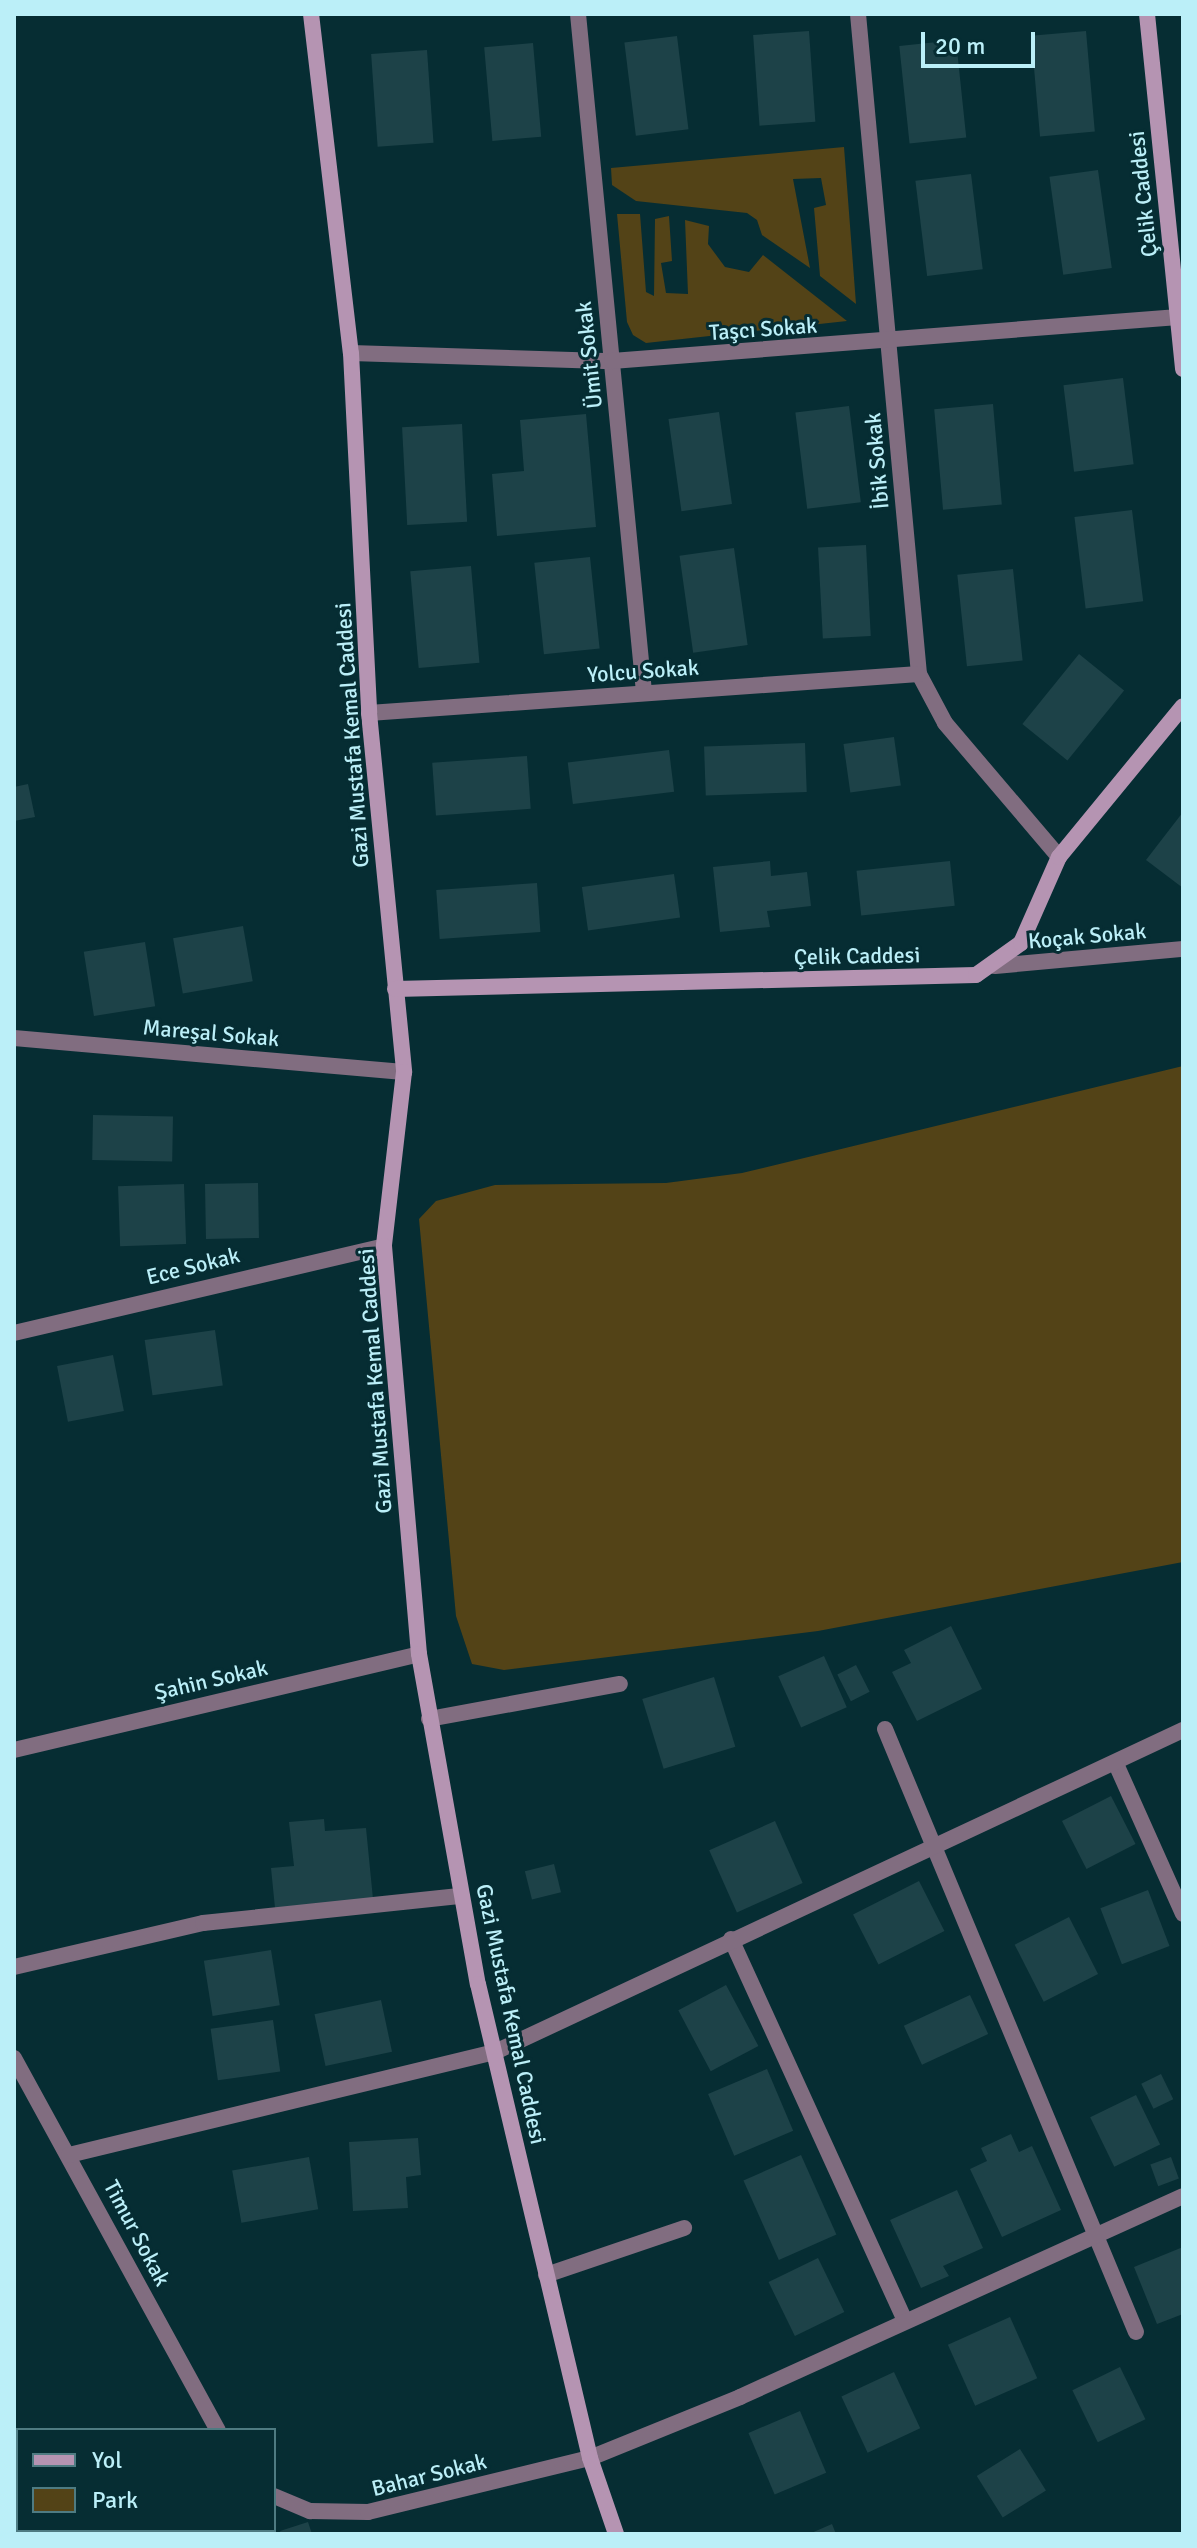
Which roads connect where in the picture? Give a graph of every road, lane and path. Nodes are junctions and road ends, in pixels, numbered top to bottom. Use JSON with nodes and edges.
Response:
{"nodes":[{"id":1,"x":311,"y":14,"type":"edge"},
{"id":2,"x":578,"y":14,"type":"edge"},
{"id":3,"x":858,"y":14,"type":"edge"},
{"id":4,"x":1147,"y":14,"type":"edge"},
{"id":5,"x":1178,"y":317,"type":"junction"},
{"id":6,"x":888,"y":343,"type":"junction"},
{"id":7,"x":351,"y":353,"type":"junction"},
{"id":8,"x":612,"y":361,"type":"junction"},
{"id":9,"x":1183,"y":369,"type":"edge"},
{"id":10,"x":919,"y":674,"type":"junction"},
{"id":11,"x":644,"y":692,"type":"junction"},
{"id":12,"x":1183,"y":706,"type":"edge"},
{"id":13,"x":369,"y":713,"type":"junction"},
{"id":14,"x":1059,"y":857,"type":"junction"},
{"id":15,"x":1183,"y":949,"type":"edge"},
{"id":16,"x":995,"y":966,"type":"junction"},
{"id":17,"x":395,"y":989,"type":"junction"},
{"id":18,"x":14,"y":1038,"type":"edge"},
{"id":19,"x":404,"y":1072,"type":"junction"},
{"id":20,"x":384,"y":1246,"type":"junction"},
{"id":21,"x":14,"y":1333,"type":"edge"},
{"id":22,"x":419,"y":1654,"type":"junction"},
{"id":23,"x":620,"y":1684,"type":"dead end"},
{"id":24,"x":429,"y":1719,"type":"junction"},
{"id":25,"x":885,"y":1729,"type":"dead end"},
{"id":26,"x":1183,"y":1730,"type":"edge"},
{"id":27,"x":14,"y":1750,"type":"edge"},
{"id":28,"x":1116,"y":1764,"type":"junction"},
{"id":29,"x":935,"y":1849,"type":"junction"},
{"id":30,"x":462,"y":1896,"type":"junction"},
{"id":31,"x":1183,"y":1914,"type":"edge"},
{"id":32,"x":731,"y":1939,"type":"junction"},
{"id":33,"x":14,"y":1967,"type":"edge"},
{"id":34,"x":495,"y":2052,"type":"junction"},
{"id":35,"x":14,"y":2058,"type":"edge"},
{"id":36,"x":69,"y":2155,"type":"junction"},
{"id":37,"x":1183,"y":2196,"type":"edge"},
{"id":38,"x":684,"y":2228,"type":"dead end"},
{"id":39,"x":1097,"y":2236,"type":"junction"},
{"id":40,"x":546,"y":2275,"type":"junction"},
{"id":41,"x":905,"y":2320,"type":"junction"},
{"id":42,"x":1136,"y":2332,"type":"dead end"},
{"id":43,"x":217,"y":2428,"type":"edge"},
{"id":44,"x":590,"y":2458,"type":"junction"},
{"id":45,"x":276,"y":2498,"type":"edge"},
{"id":46,"x":616,"y":2534,"type":"edge"}],
"edges":[{"from":1,"to":7,"type":"street","name":"Gazi Mustafa Kemal Caddesi"},
{"from":2,"to":8,"type":"street","name":"Ümit Sokak"},
{"from":3,"to":6,"type":"street","name":"İbik Sokak"},
{"from":4,"to":5,"type":"street","name":"Çelik Caddesi"},
{"from":5,"to":6,"type":"street","name":"Taşcı Sokak"},
{"from":5,"to":9,"type":"street","name":"Çelik Caddesi"},
{"from":6,"to":8,"type":"street","name":"Taşcı Sokak"},
{"from":6,"to":10,"type":"street","name":"İbik Sokak"},
{"from":7,"to":8,"type":"street","name":"Taşcı Sokak"},
{"from":7,"to":13,"type":"street","name":"Gazi Mustafa Kemal Caddesi"},
{"from":8,"to":11,"type":"street","name":"Ümit Sokak"},
{"from":10,"to":11,"type":"street","name":"Yolcu Sokak"},
{"from":10,"to":14,"type":"street","name":"İbik Sokak"},
{"from":11,"to":13,"type":"street","name":"Yolcu Sokak"},
{"from":12,"to":14,"type":"street"},
{"from":13,"to":17,"type":"street","name":"Gazi Mustafa Kemal Caddesi"},
{"from":14,"to":16,"type":"street"},
{"from":15,"to":16,"type":"street","name":"Koçak Sokak"},
{"from":16,"to":17,"type":"street","name":"Çelik Caddesi"},
{"from":17,"to":19,"type":"street","name":"Gazi Mustafa Kemal Caddesi"},
{"from":18,"to":19,"type":"street","name":"Mareşal Sokak"},
{"from":19,"to":20,"type":"street","name":"Gazi Mustafa Kemal Caddesi"},
{"from":20,"to":21,"type":"street","name":"Ece Sokak"},
{"from":20,"to":22,"type":"street","name":"Gazi Mustafa Kemal Caddesi"},
{"from":22,"to":24,"type":"street","name":"Gazi Mustafa Kemal Caddesi"},
{"from":22,"to":27,"type":"street","name":"Şahin Sokak"},
{"from":23,"to":24,"type":"street"},
{"from":24,"to":30,"type":"street","name":"Gazi Mustafa Kemal Caddesi"},
{"from":25,"to":29,"type":"street"},
{"from":26,"to":28,"type":"street"},
{"from":28,"to":29,"type":"street"},
{"from":28,"to":31,"type":"street"},
{"from":29,"to":32,"type":"street"},
{"from":29,"to":39,"type":"street"},
{"from":30,"to":33,"type":"street"},
{"from":30,"to":34,"type":"street","name":"Gazi Mustafa Kemal Caddesi"},
{"from":32,"to":34,"type":"street"},
{"from":32,"to":41,"type":"street"},
{"from":34,"to":36,"type":"street"},
{"from":34,"to":40,"type":"street","name":"Gazi Mustafa Kemal Caddesi"},
{"from":35,"to":36,"type":"street","name":"Timur Sokak"},
{"from":36,"to":43,"type":"street","name":"Timur Sokak"},
{"from":37,"to":39,"type":"street","name":"Bahar Sokak"},
{"from":38,"to":40,"type":"street"},
{"from":39,"to":41,"type":"street","name":"Bahar Sokak"},
{"from":39,"to":42,"type":"street"},
{"from":40,"to":44,"type":"street","name":"Gazi Mustafa Kemal Caddesi"},
{"from":41,"to":44,"type":"street","name":"Bahar Sokak"},
{"from":44,"to":45,"type":"street","name":"Bahar Sokak"},
{"from":44,"to":46,"type":"street","name":"Gazi Mustafa Kemal Caddesi"}]}
